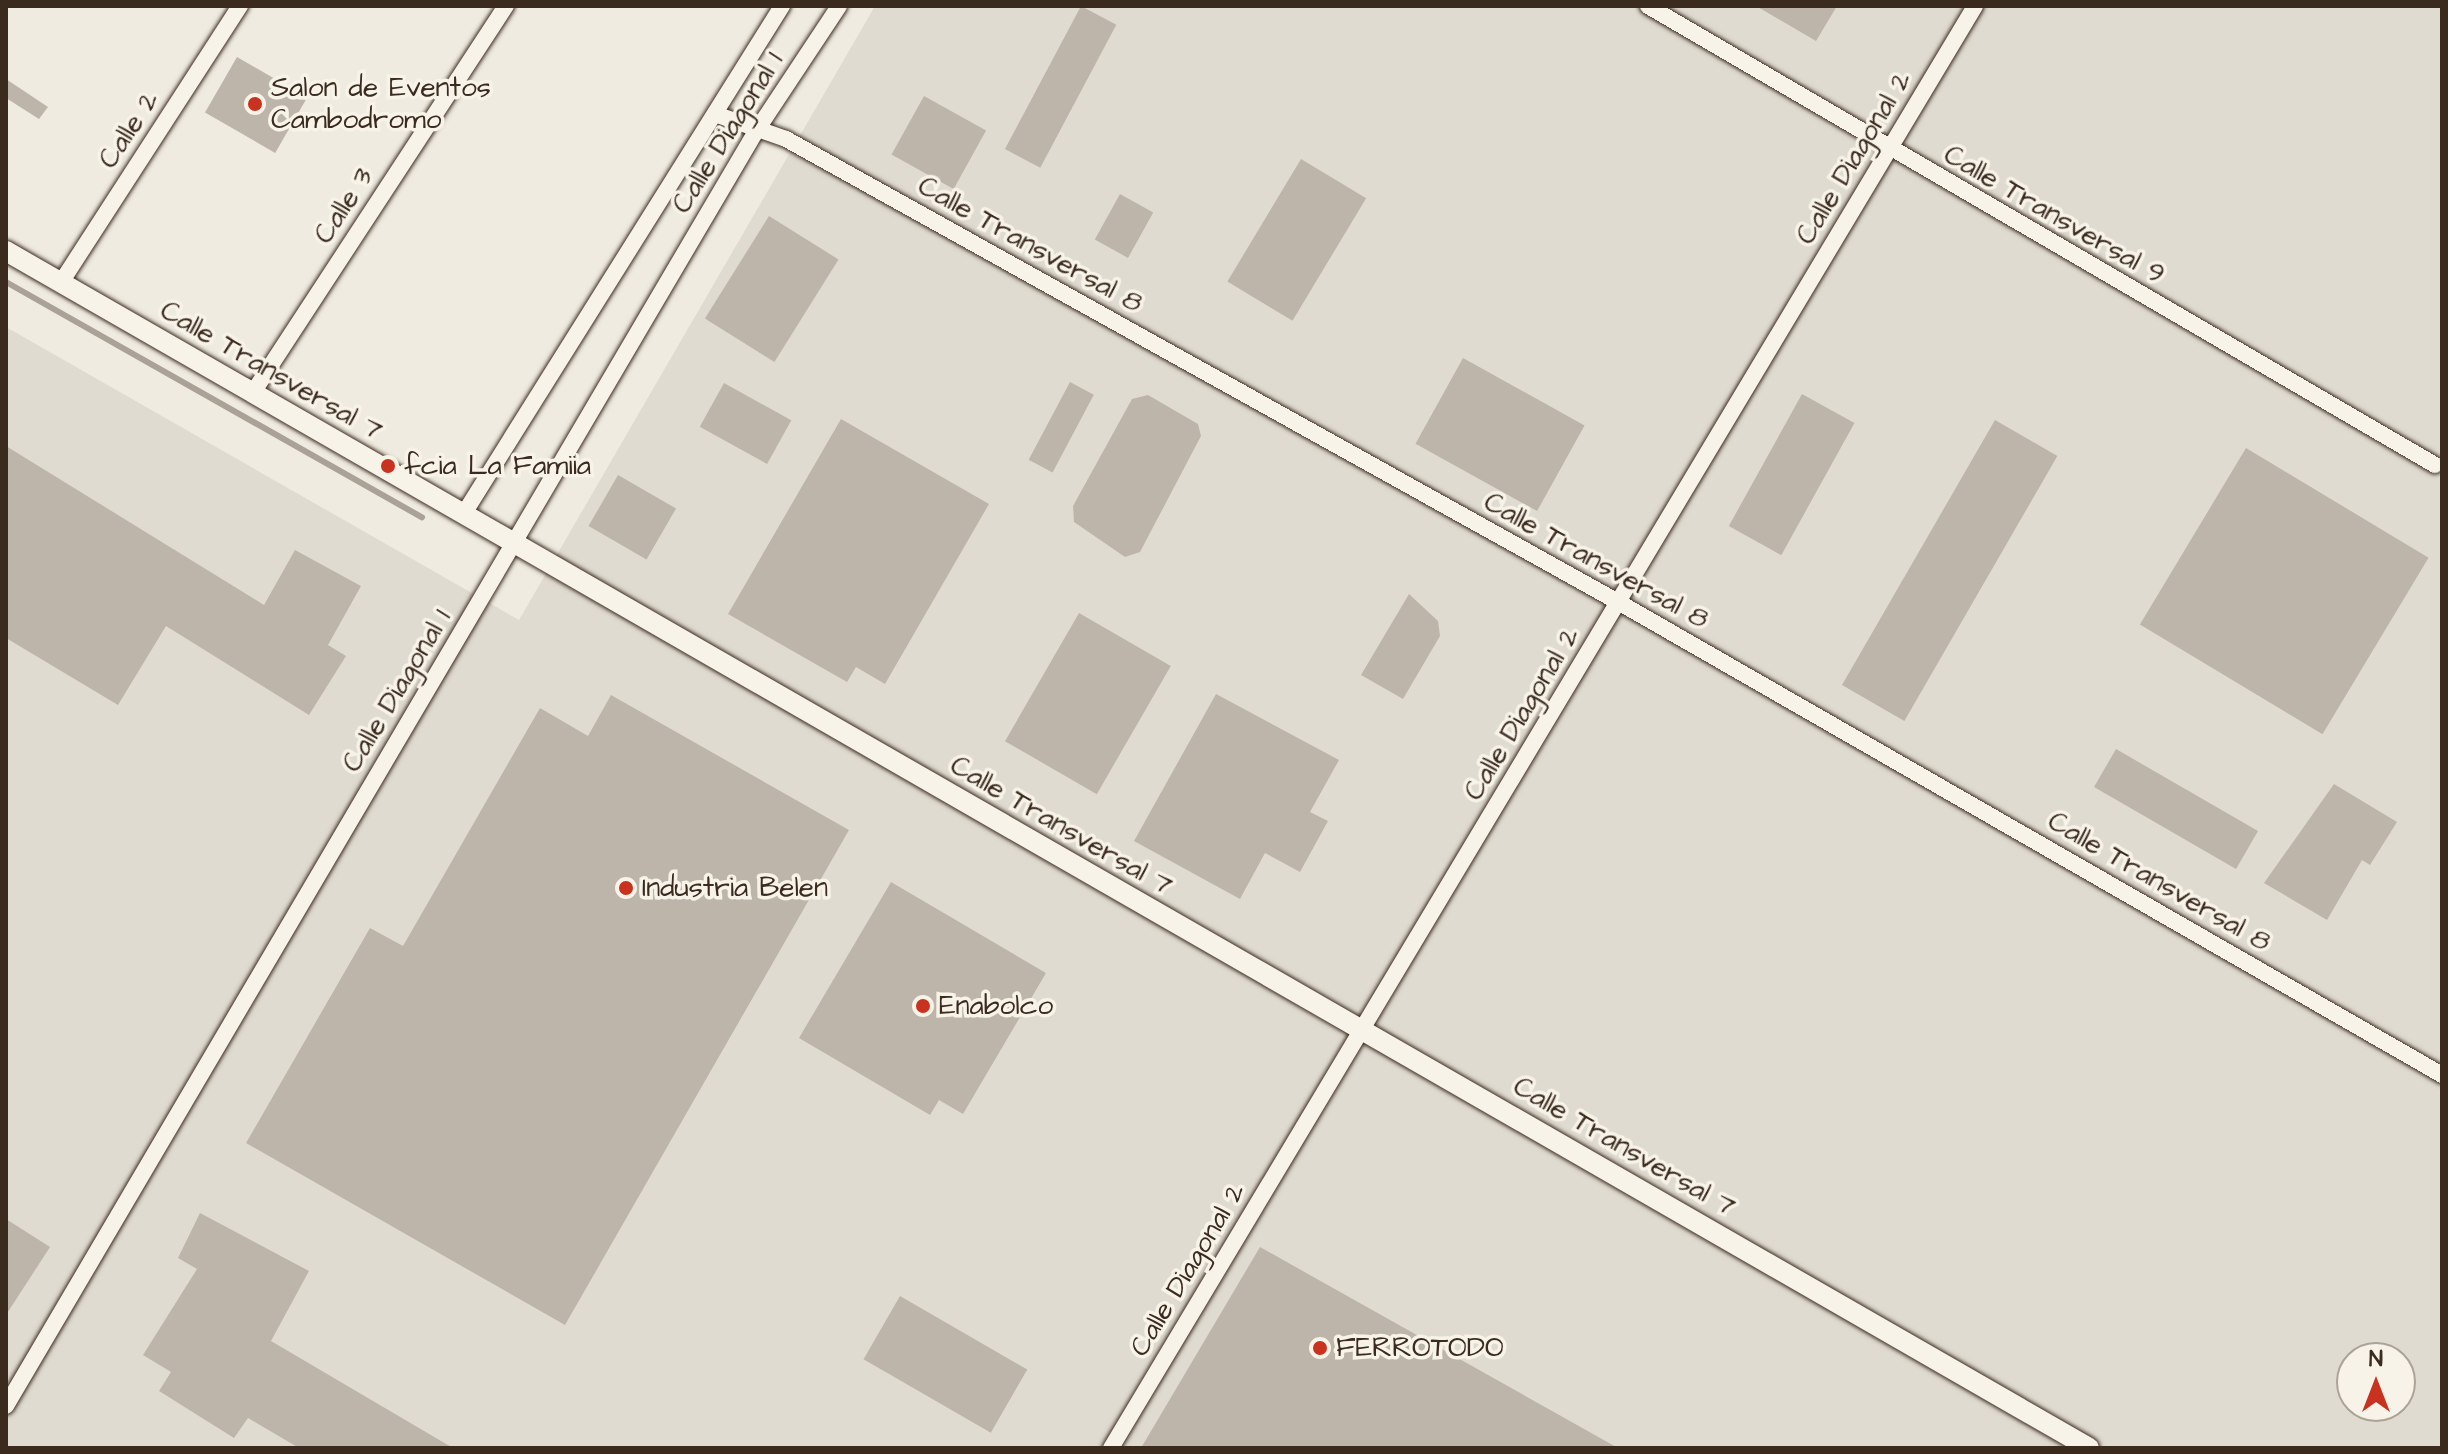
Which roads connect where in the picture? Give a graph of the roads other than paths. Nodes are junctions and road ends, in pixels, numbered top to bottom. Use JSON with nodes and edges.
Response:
{"nodes":[{"id":1,"x":240,"y":6,"type":"edge"},
{"id":2,"x":506,"y":6,"type":"edge"},
{"id":3,"x":782,"y":6,"type":"edge"},
{"id":4,"x":839,"y":6,"type":"edge"},
{"id":5,"x":1648,"y":6,"type":"edge"},
{"id":6,"x":1975,"y":6,"type":"edge"},
{"id":7,"x":715,"y":114,"type":"junction"},
{"id":8,"x":755,"y":133,"type":"junction"},
{"id":9,"x":1889,"y":149,"type":"junction"},
{"id":10,"x":6,"y":251,"type":"edge"},
{"id":11,"x":62,"y":281,"type":"junction"},
{"id":12,"x":252,"y":394,"type":"junction"},
{"id":13,"x":2435,"y":465,"type":"dead end"},
{"id":14,"x":463,"y":515,"type":"junction"},
{"id":15,"x":512,"y":547,"type":"junction"},
{"id":16,"x":1620,"y":603,"type":"junction"},
{"id":17,"x":1363,"y":1029,"type":"junction"},
{"id":18,"x":2442,"y":1075,"type":"edge"},
{"id":19,"x":6,"y":1406,"type":"edge"},
{"id":20,"x":1111,"y":1448,"type":"edge"},
{"id":21,"x":2089,"y":1448,"type":"edge"}],
"edges":[{"from":1,"to":11,"type":"street","name":"Calle 2"},
{"from":2,"to":12,"type":"street","name":"Calle 3"},
{"from":3,"to":7,"type":"street","name":"Calle Diagonal 1"},
{"from":4,"to":8,"type":"street","name":"Calle Diagonal 1"},
{"from":5,"to":9,"type":"street","name":"Calle Transversal 9"},
{"from":6,"to":9,"type":"street","name":"Calle Diagonal 2"},
{"from":7,"to":8,"type":"street","name":"Calle Transversal 8"},
{"from":7,"to":14,"type":"street","name":"Calle Diagonal 1"},
{"from":8,"to":15,"type":"street","name":"Calle Diagonal 1"},
{"from":8,"to":16,"type":"street","name":"Calle Transversal 8"},
{"from":9,"to":13,"type":"street","name":"Calle Transversal 9"},
{"from":9,"to":16,"type":"street","name":"Calle Diagonal 2"},
{"from":10,"to":11,"type":"street","name":"Calle Transversal 7"},
{"from":11,"to":12,"type":"street","name":"Calle Transversal 7"},
{"from":12,"to":14,"type":"street","name":"Calle Transversal 7"},
{"from":14,"to":15,"type":"street","name":"Calle Transversal 7"},
{"from":15,"to":17,"type":"street","name":"Calle Transversal 7"},
{"from":15,"to":19,"type":"street","name":"Calle Diagonal 1"},
{"from":16,"to":17,"type":"street","name":"Calle Diagonal 2"},
{"from":16,"to":18,"type":"street","name":"Calle Transversal 8"},
{"from":17,"to":20,"type":"street","name":"Calle Diagonal 2"},
{"from":17,"to":21,"type":"street","name":"Calle Transversal 7"}]}
